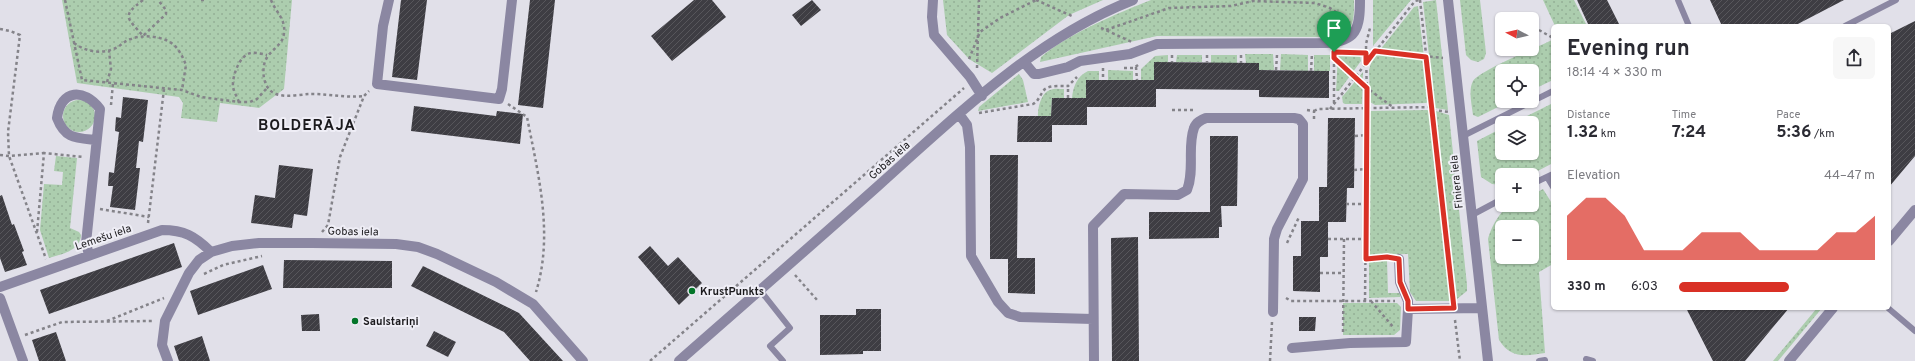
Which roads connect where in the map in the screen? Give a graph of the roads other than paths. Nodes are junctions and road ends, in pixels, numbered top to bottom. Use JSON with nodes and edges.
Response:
{"nodes":[{"id":1,"x":389,"y":0,"type":"edge"},
{"id":2,"x":512,"y":0,"type":"edge"},
{"id":3,"x":933,"y":0,"type":"edge"},
{"id":4,"x":1133,"y":0,"type":"edge"},
{"id":5,"x":1360,"y":0,"type":"edge"},
{"id":6,"x":1448,"y":0,"type":"edge"},
{"id":7,"x":1678,"y":0,"type":"edge"},
{"id":8,"x":1896,"y":0,"type":"edge"},
{"id":9,"x":1688,"y":24,"type":"edge"},
{"id":10,"x":1849,"y":24,"type":"edge"},
{"id":11,"x":1024,"y":62,"type":"junction"},
{"id":12,"x":1551,"y":91,"type":"edge"},
{"id":13,"x":982,"y":96,"type":"junction"},
{"id":14,"x":962,"y":117,"type":"junction"},
{"id":15,"x":1463,"y":136,"type":"junction"},
{"id":16,"x":96,"y":140,"type":"junction"},
{"id":17,"x":1550,"y":175,"type":"edge"},
{"id":18,"x":1539,"y":180,"type":"edge"},
{"id":19,"x":1495,"y":202,"type":"edge"},
{"id":20,"x":1915,"y":210,"type":"edge"},
{"id":21,"x":1472,"y":214,"type":"junction"},
{"id":22,"x":1891,"y":238,"type":"edge"},
{"id":23,"x":211,"y":252,"type":"junction"},
{"id":24,"x":89,"y":254,"type":"junction"},
{"id":25,"x":1399,"y":259,"type":"road end"},
{"id":26,"x":0,"y":286,"type":"edge"},
{"id":27,"x":760,"y":290,"type":"junction"},
{"id":28,"x":0,"y":298,"type":"edge"},
{"id":29,"x":1482,"y":308,"type":"junction"},
{"id":30,"x":1408,"y":309,"type":"junction"},
{"id":31,"x":1830,"y":310,"type":"edge"},
{"id":32,"x":1890,"y":310,"type":"edge"},
{"id":33,"x":1273,"y":312,"type":"road end"},
{"id":34,"x":1093,"y":318,"type":"junction"},
{"id":35,"x":1915,"y":331,"type":"edge"},
{"id":36,"x":1292,"y":348,"type":"dead end"},
{"id":37,"x":1586,"y":359,"type":"dead end"},
{"id":38,"x":23,"y":361,"type":"edge"},
{"id":39,"x":168,"y":361,"type":"edge"},
{"id":40,"x":583,"y":361,"type":"edge"},
{"id":41,"x":679,"y":361,"type":"edge"},
{"id":42,"x":782,"y":361,"type":"edge"},
{"id":43,"x":1094,"y":361,"type":"edge"},
{"id":44,"x":1488,"y":361,"type":"edge"},
{"id":45,"x":1593,"y":361,"type":"edge"},
{"id":46,"x":1789,"y":361,"type":"edge"}],
"edges":[{"from":1,"to":2,"type":"street"},
{"from":3,"to":13,"type":"street"},
{"from":4,"to":11,"type":"street","name":"Gobas iela"},
{"from":5,"to":11,"type":"street"},
{"from":6,"to":15,"type":"street","name":"Finiera iela"},
{"from":7,"to":9,"type":"lane"},
{"from":8,"to":10,"type":"lane"},
{"from":11,"to":13,"type":"street","name":"Gobas iela"},
{"from":12,"to":15,"type":"lane"},
{"from":13,"to":14,"type":"street","name":"Gobas iela"},
{"from":14,"to":27,"type":"street","name":"Gobas iela"},
{"from":14,"to":34,"type":"street"},
{"from":15,"to":21,"type":"street","name":"Finiera iela"},
{"from":16,"to":16,"type":"street"},
{"from":16,"to":24,"type":"street"},
{"from":17,"to":18,"type":"lane"},
{"from":19,"to":21,"type":"lane"},
{"from":20,"to":22,"type":"street"},
{"from":21,"to":29,"type":"street","name":"Finiera iela"},
{"from":23,"to":24,"type":"street","name":"Lemešu iela"},
{"from":23,"to":39,"type":"street","name":"Gobas iela"},
{"from":23,"to":40,"type":"street","name":"Gobas iela"},
{"from":24,"to":26,"type":"street","name":"Lemešu iela"},
{"from":25,"to":30,"type":"street"},
{"from":27,"to":41,"type":"street","name":"Gobas iela"},
{"from":27,"to":42,"type":"lane"},
{"from":28,"to":38,"type":"street"},
{"from":29,"to":30,"type":"street"},
{"from":29,"to":44,"type":"street","name":"Finiera iela"},
{"from":30,"to":36,"type":"street"},
{"from":31,"to":46,"type":"street"},
{"from":32,"to":35,"type":"lane"},
{"from":33,"to":34,"type":"street"},
{"from":34,"to":43,"type":"street"},
{"from":37,"to":45,"type":"lane"}]}
